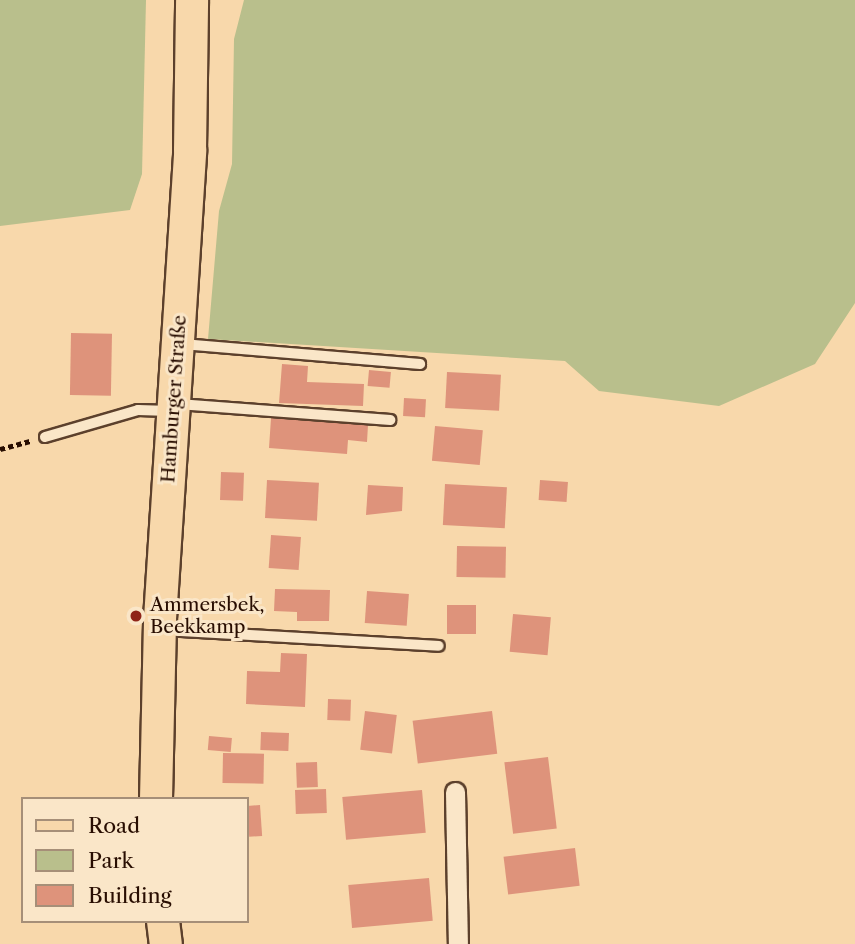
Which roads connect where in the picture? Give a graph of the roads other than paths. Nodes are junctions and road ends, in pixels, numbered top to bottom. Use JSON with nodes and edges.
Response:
{"nodes":[{"id":1,"x":192,"y":0,"type":"edge"},
{"id":2,"x":178,"y":344,"type":"junction"},
{"id":3,"x":420,"y":364,"type":"dead end"},
{"id":4,"x":174,"y":407,"type":"junction"},
{"id":5,"x":390,"y":419,"type":"dead end"},
{"id":6,"x":45,"y":437,"type":"road end"},
{"id":7,"x":160,"y":630,"type":"junction"},
{"id":8,"x":439,"y":646,"type":"dead end"},
{"id":9,"x":455,"y":792,"type":"dead end"},
{"id":10,"x":156,"y":797,"type":"edge"},
{"id":11,"x":163,"y":923,"type":"edge"},
{"id":12,"x":166,"y":944,"type":"edge"},
{"id":13,"x":458,"y":944,"type":"edge"}],
"edges":[{"from":1,"to":2,"type":"main road","name":"Hamburger Straße"},
{"from":2,"to":3,"type":"lane"},
{"from":2,"to":4,"type":"main road","name":"Hamburger Straße"},
{"from":4,"to":5,"type":"lane"},
{"from":4,"to":6,"type":"lane"},
{"from":4,"to":7,"type":"main road","name":"Hamburger Straße"},
{"from":7,"to":8,"type":"lane"},
{"from":7,"to":10,"type":"main road","name":"Hamburger Straße"},
{"from":9,"to":13,"type":"street"},
{"from":11,"to":12,"type":"main road"}]}
